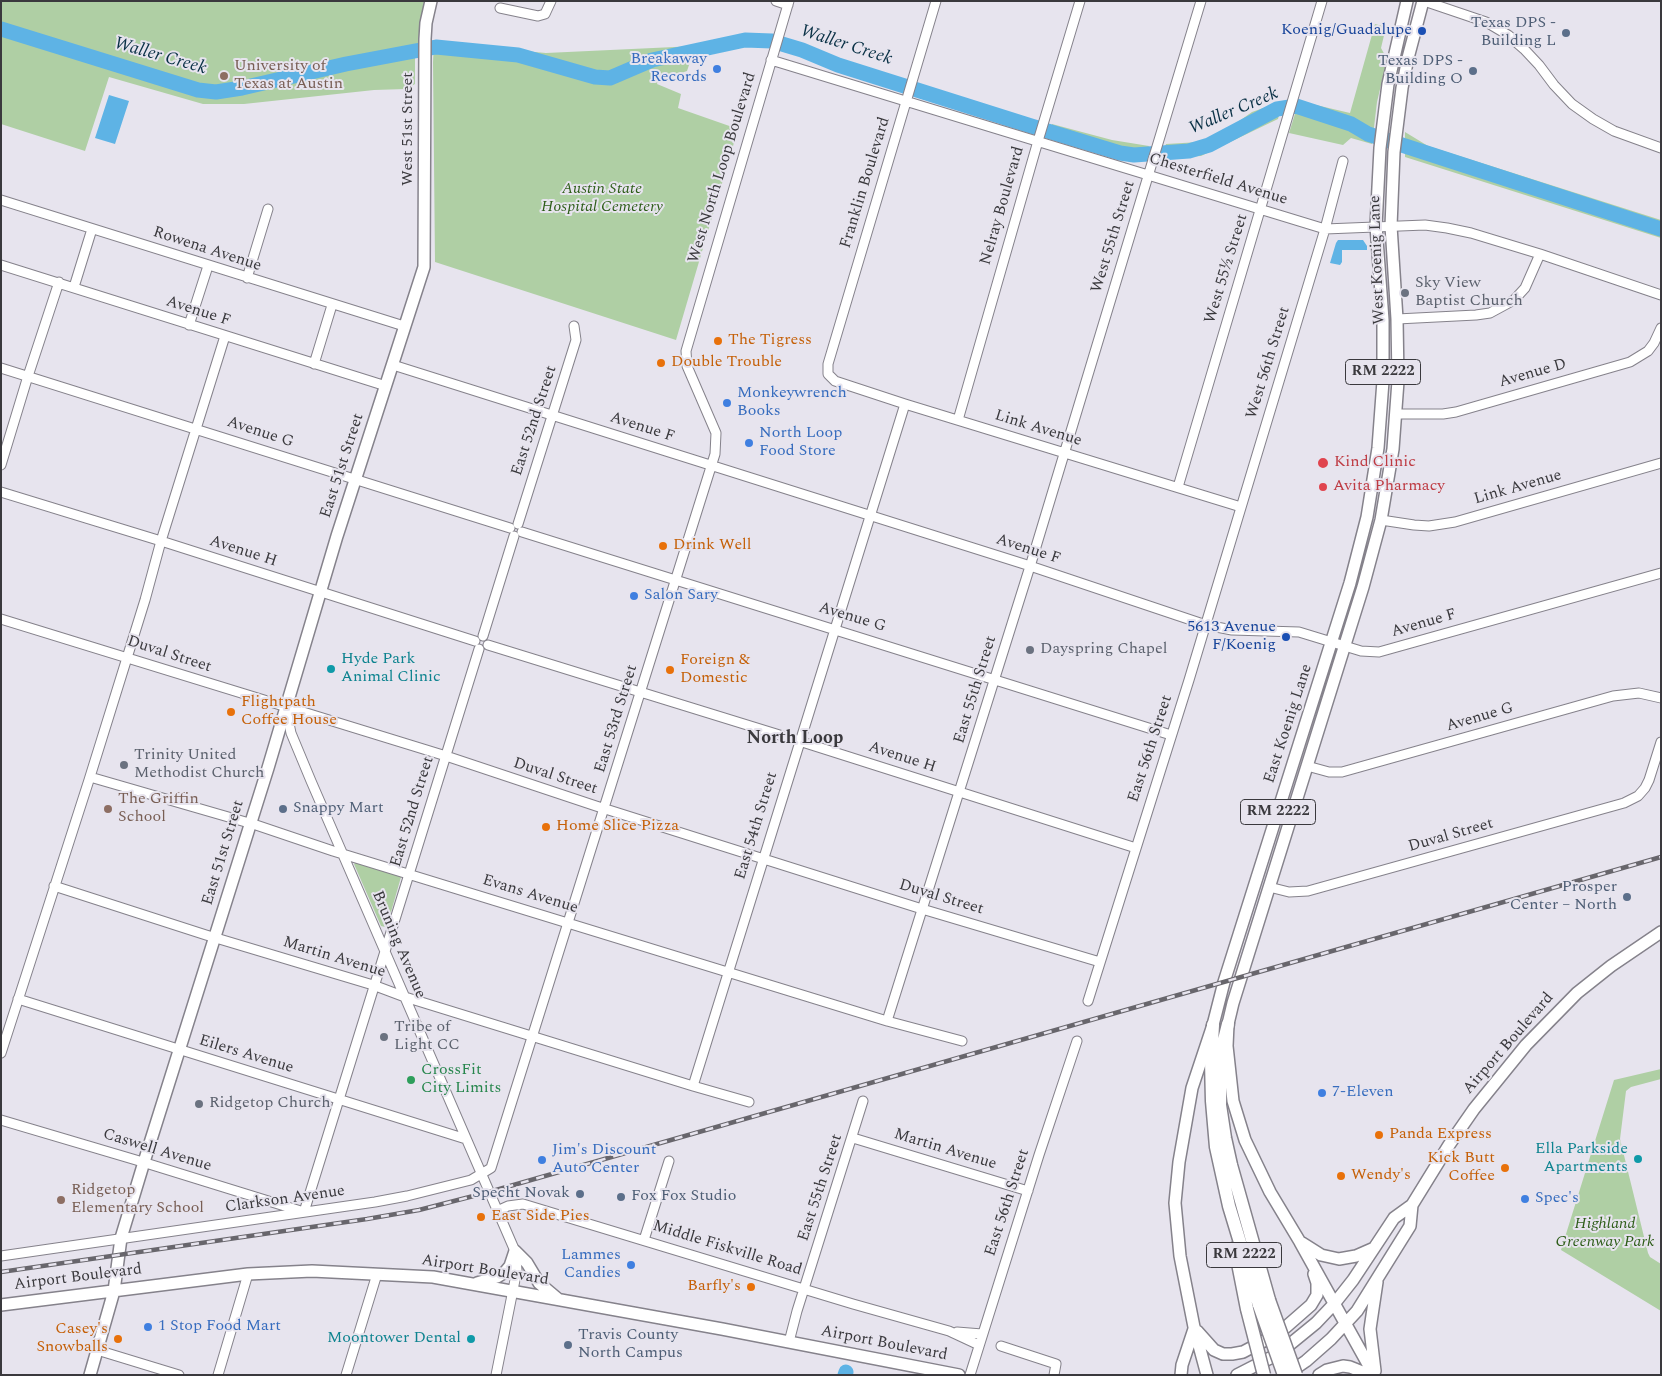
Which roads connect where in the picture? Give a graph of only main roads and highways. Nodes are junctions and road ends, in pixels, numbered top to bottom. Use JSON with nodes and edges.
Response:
{"nodes":[{"id":1,"x":431,"y":1,"type":"edge"},
{"id":2,"x":1407,"y":1,"type":"edge"},
{"id":3,"x":1424,"y":1,"type":"edge"},
{"id":4,"x":425,"y":258,"type":"joint"},
{"id":5,"x":1367,"y":517,"type":"joint"},
{"id":6,"x":1381,"y":520,"type":"joint"},
{"id":7,"x":1661,"y":932,"type":"edge"},
{"id":8,"x":1228,"y":1024,"type":"junction"},
{"id":9,"x":1213,"y":1025,"type":"junction"},
{"id":10,"x":1412,"y":1205,"type":"junction"},
{"id":11,"x":1300,"y":1242,"type":"junction"},
{"id":12,"x":1374,"y":1248,"type":"junction"},
{"id":13,"x":1377,"y":1280,"type":"junction"},
{"id":14,"x":473,"y":1284,"type":"junction"},
{"id":15,"x":114,"y":1291,"type":"junction"},
{"id":16,"x":558,"y":1300,"type":"junction"},
{"id":17,"x":1,"y":1304,"type":"edge"},
{"id":18,"x":1334,"y":1304,"type":"junction"},
{"id":19,"x":1258,"y":1305,"type":"junction"},
{"id":20,"x":1346,"y":1325,"type":"junction"},
{"id":21,"x":1194,"y":1328,"type":"junction"},
{"id":22,"x":90,"y":1375,"type":"edge"},
{"id":23,"x":959,"y":1375,"type":"edge"},
{"id":24,"x":1181,"y":1375,"type":"edge"},
{"id":25,"x":1207,"y":1375,"type":"edge"},
{"id":26,"x":1237,"y":1375,"type":"edge"},
{"id":27,"x":1264,"y":1375,"type":"edge"},
{"id":28,"x":1285,"y":1375,"type":"edge"},
{"id":29,"x":1296,"y":1375,"type":"edge"},
{"id":30,"x":1319,"y":1375,"type":"edge"},
{"id":31,"x":1370,"y":1375,"type":"edge"},
{"id":32,"x":1375,"y":1375,"type":"edge"}],
"edges":[{"from":1,"to":4,"type":"main road","name":"West 51st Street"},
{"from":2,"to":5,"type":"main road","name":"West Koenig Lane","number":"RM 2222"},
{"from":3,"to":6,"type":"main road","name":"West Koenig Lane","number":"RM 2222"},
{"from":4,"to":15,"type":"main road","name":"East 51st Street"},
{"from":5,"to":9,"type":"main road","name":"East Koenig Lane","number":"RM 2222"},
{"from":6,"to":8,"type":"main road","name":"East Koenig Lane","number":"RM 2222"},
{"from":7,"to":10,"type":"main road","name":"Airport Boulevard"},
{"from":8,"to":11,"type":"main road","name":"East Koenig Lane"},
{"from":8,"to":19,"type":"highway","number":"RM 2222"},
{"from":9,"to":19,"type":"highway","number":"RM 2222"},
{"from":9,"to":21,"type":"main road","name":"East Koenig Lane"},
{"from":10,"to":12,"type":"main road","name":"Airport Boulevard"},
{"from":10,"to":13,"type":"main road","name":"Airport Boulevard"},
{"from":11,"to":12,"type":"main road"},
{"from":11,"to":18,"type":"main road"},
{"from":11,"to":21,"type":"main road"},
{"from":12,"to":18,"type":"main road","name":"Airport Boulevard"},
{"from":13,"to":20,"type":"main road","name":"Airport Boulevard"},
{"from":13,"to":32,"type":"main road"},
{"from":14,"to":15,"type":"main road","name":"Airport Boulevard"},
{"from":14,"to":16,"type":"main road","name":"Airport Boulevard"},
{"from":14,"to":16,"type":"main road"},
{"from":15,"to":17,"type":"main road","name":"Airport Boulevard"},
{"from":15,"to":22,"type":"main road","name":"East 51st Street"},
{"from":16,"to":23,"type":"main road","name":"Airport Boulevard"},
{"from":18,"to":20,"type":"main road"},
{"from":18,"to":26,"type":"main road","name":"Airport Boulevard"},
{"from":19,"to":27,"type":"highway","bridge":true},
{"from":19,"to":28,"type":"highway","number":"RM 2222","bridge":true},
{"from":19,"to":29,"type":"highway","number":"RM 2222","bridge":true},
{"from":20,"to":28,"type":"main road","name":"Airport Boulevard"},
{"from":20,"to":32,"type":"main road"},
{"from":21,"to":24,"type":"main road"},
{"from":21,"to":25,"type":"main road","name":"East Koenig Lane"},
{"from":30,"to":31,"type":"main road"}]}
